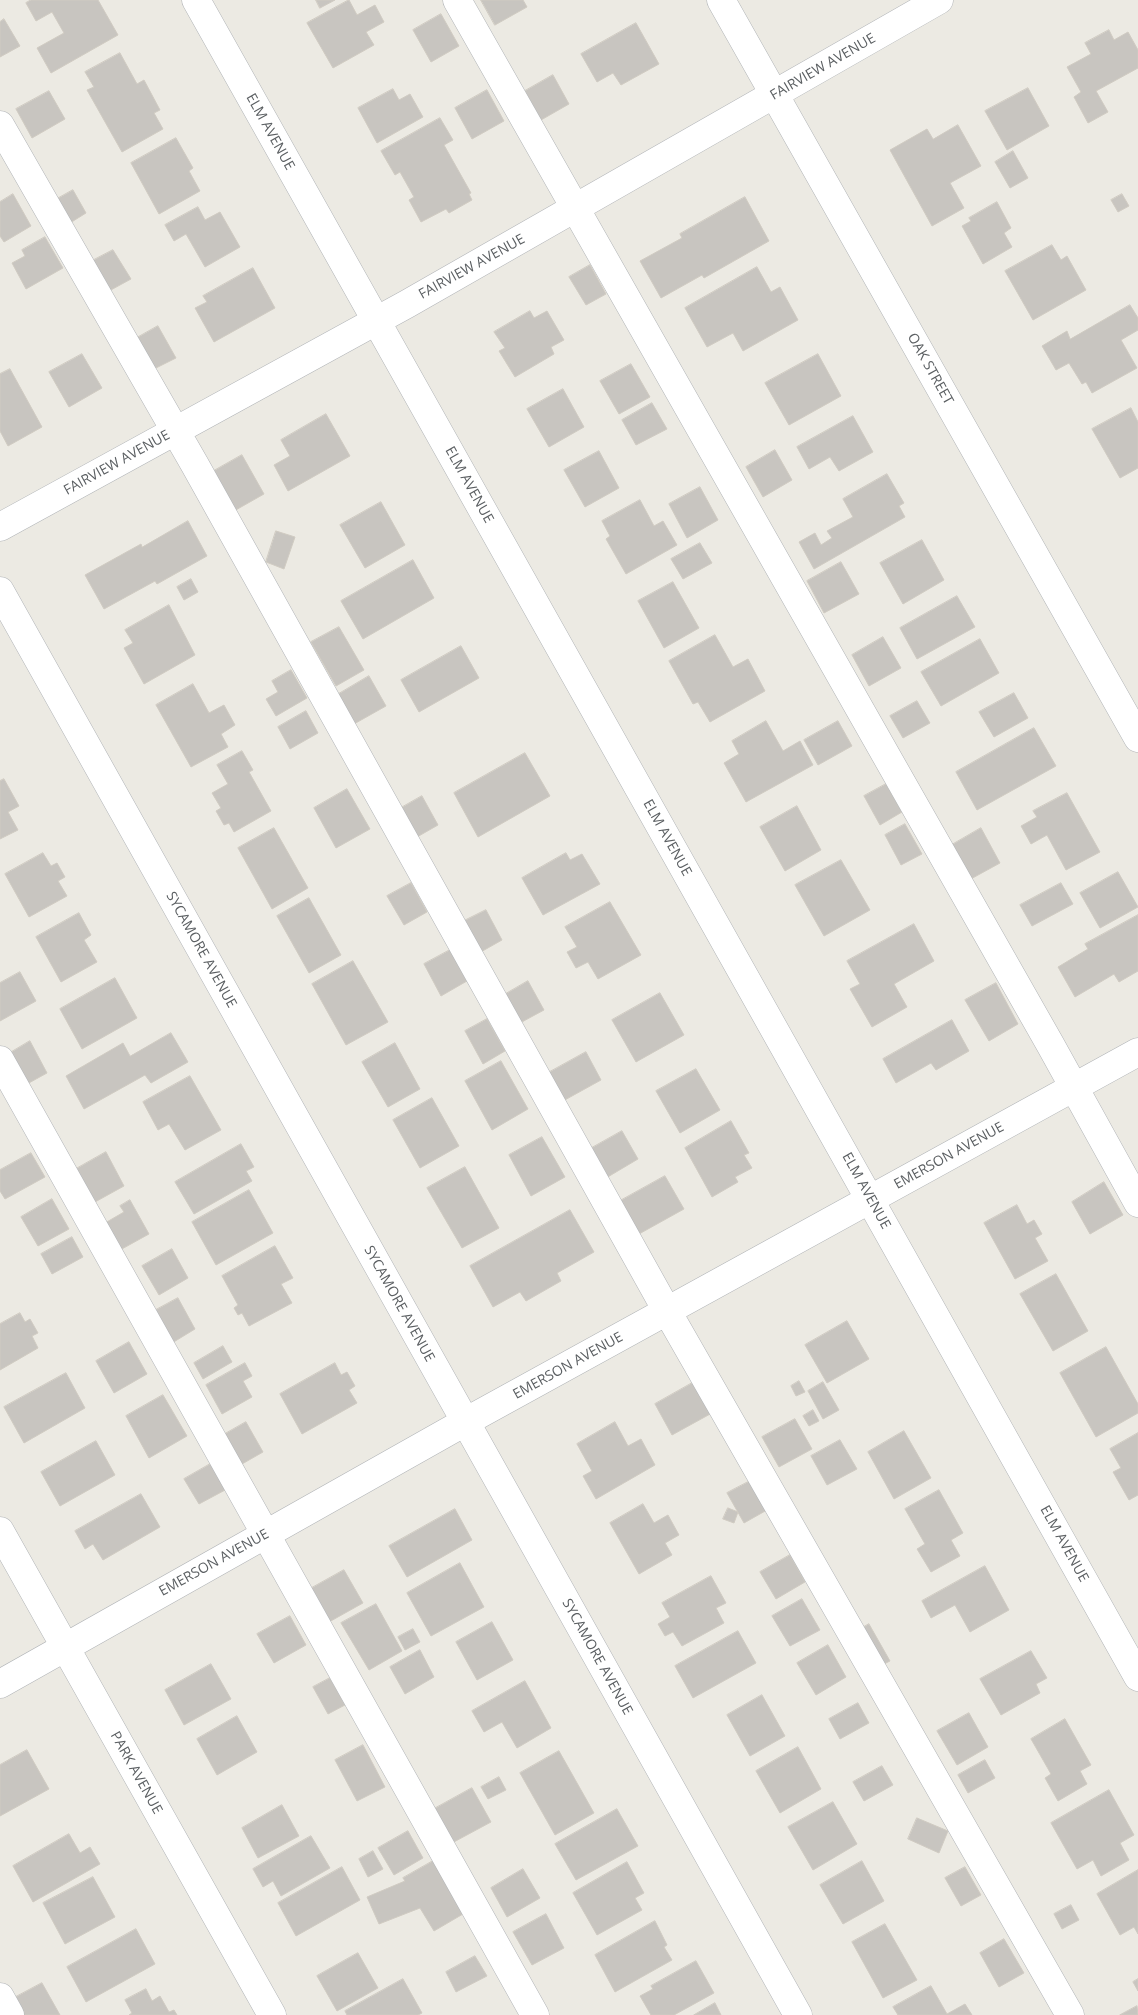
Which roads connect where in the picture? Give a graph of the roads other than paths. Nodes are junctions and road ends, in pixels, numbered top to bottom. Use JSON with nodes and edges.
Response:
{"nodes":[{"id":1,"x":196,"y":0,"type":"edge"},
{"id":2,"x":457,"y":0,"type":"edge"},
{"id":3,"x":722,"y":0,"type":"edge"},
{"id":4,"x":939,"y":0,"type":"edge"},
{"id":5,"x":775,"y":95,"type":"junction"},
{"id":6,"x":0,"y":125,"type":"edge"},
{"id":7,"x":575,"y":209,"type":"junction"},
{"id":8,"x":376,"y":321,"type":"junction"},
{"id":9,"x":176,"y":431,"type":"junction"},
{"id":10,"x":0,"y":527,"type":"edge"},
{"id":11,"x":0,"y":592,"type":"edge"},
{"id":12,"x":1138,"y":738,"type":"edge"},
{"id":13,"x":1138,"y":1052,"type":"edge"},
{"id":14,"x":0,"y":1060,"type":"edge"},
{"id":15,"x":1074,"y":1088,"type":"junction"},
{"id":16,"x":871,"y":1199,"type":"junction"},
{"id":17,"x":1138,"y":1203,"type":"edge"},
{"id":18,"x":668,"y":1311,"type":"junction"},
{"id":19,"x":465,"y":1422,"type":"junction"},
{"id":20,"x":0,"y":1531,"type":"edge"},
{"id":21,"x":266,"y":1534,"type":"junction"},
{"id":22,"x":65,"y":1647,"type":"junction"},
{"id":23,"x":1138,"y":1677,"type":"edge"},
{"id":24,"x":0,"y":1684,"type":"edge"},
{"id":25,"x":0,"y":1997,"type":"edge"},
{"id":26,"x":10,"y":2015,"type":"edge"},
{"id":27,"x":272,"y":2015,"type":"edge"},
{"id":28,"x":535,"y":2015,"type":"edge"},
{"id":29,"x":798,"y":2015,"type":"edge"},
{"id":30,"x":1070,"y":2015,"type":"edge"}],
"edges":[{"from":1,"to":8,"type":"street","name":"ELM AVENUE"},
{"from":2,"to":7,"type":"street"},
{"from":3,"to":5,"type":"street","name":"OAK STREET"},
{"from":4,"to":5,"type":"street","name":"FAIRVIEW AVENUE"},
{"from":5,"to":7,"type":"street","name":"FAIRVIEW AVENUE"},
{"from":5,"to":12,"type":"street","name":"OAK STREET"},
{"from":6,"to":9,"type":"street"},
{"from":7,"to":8,"type":"street","name":"FAIRVIEW AVENUE"},
{"from":7,"to":15,"type":"street"},
{"from":8,"to":9,"type":"street","name":"FAIRVIEW AVENUE"},
{"from":8,"to":16,"type":"street","name":"ELM AVENUE"},
{"from":9,"to":10,"type":"street","name":"FAIRVIEW AVENUE"},
{"from":9,"to":18,"type":"street"},
{"from":11,"to":19,"type":"street","name":"SYCAMORE AVENUE"},
{"from":13,"to":15,"type":"street","name":"EMERSON AVENUE"},
{"from":14,"to":21,"type":"street"},
{"from":15,"to":16,"type":"street","name":"EMERSON AVENUE"},
{"from":15,"to":17,"type":"street"},
{"from":16,"to":18,"type":"street","name":"EMERSON AVENUE"},
{"from":16,"to":23,"type":"street","name":"ELM AVENUE"},
{"from":18,"to":19,"type":"street","name":"EMERSON AVENUE"},
{"from":18,"to":30,"type":"street"},
{"from":19,"to":21,"type":"street","name":"EMERSON AVENUE"},
{"from":19,"to":29,"type":"street","name":"SYCAMORE AVENUE"},
{"from":20,"to":22,"type":"street","name":"PARK AVENUE"},
{"from":21,"to":22,"type":"street","name":"EMERSON AVENUE"},
{"from":21,"to":28,"type":"street"},
{"from":22,"to":24,"type":"street","name":"EMERSON AVENUE"},
{"from":22,"to":27,"type":"street","name":"PARK AVENUE"},
{"from":25,"to":26,"type":"street"}]}
